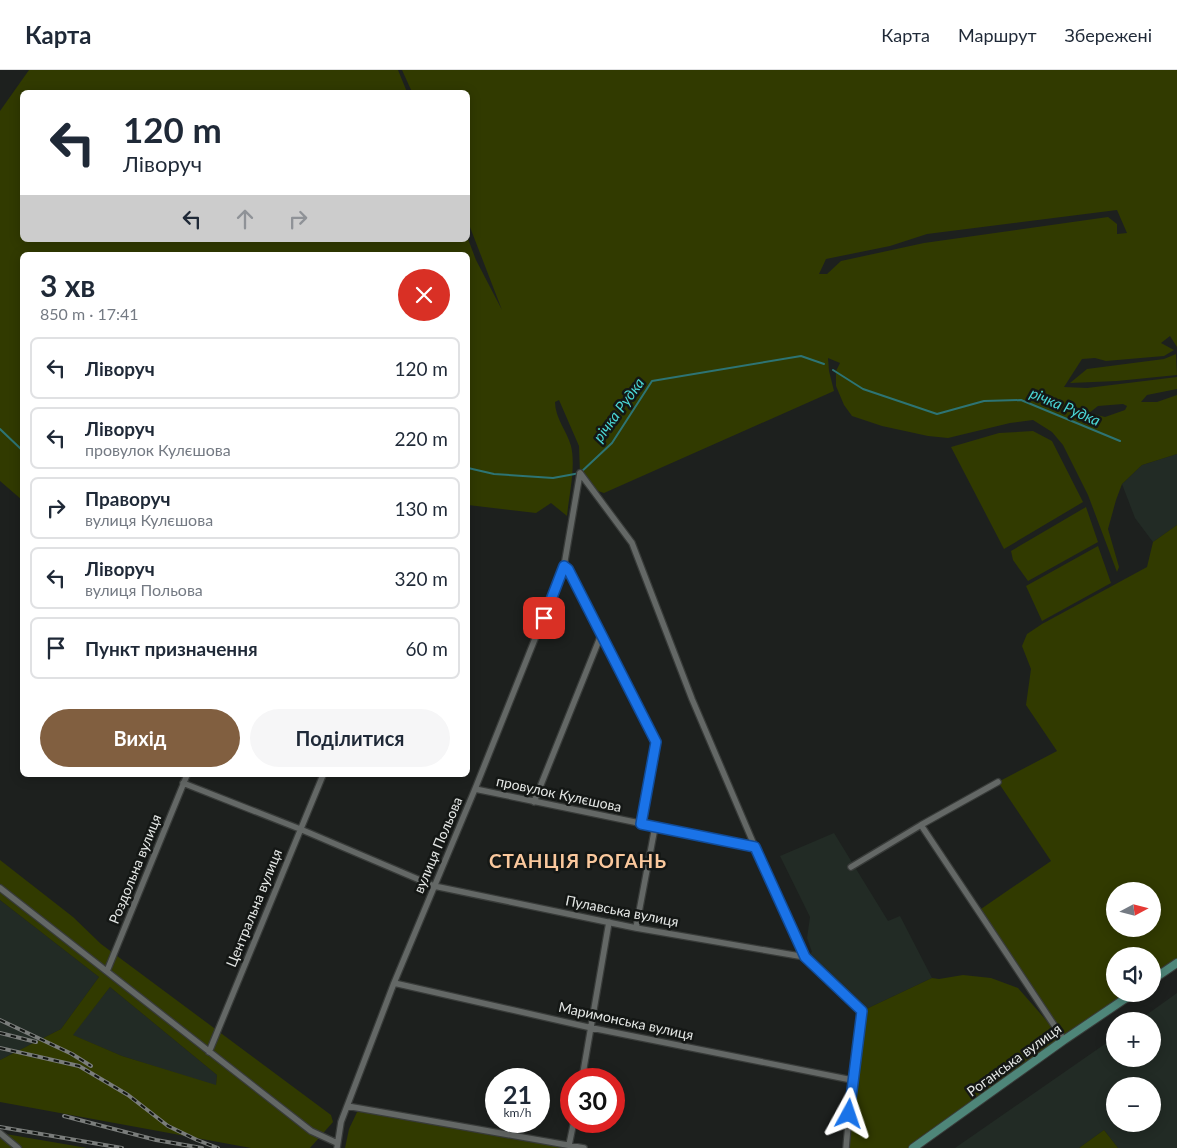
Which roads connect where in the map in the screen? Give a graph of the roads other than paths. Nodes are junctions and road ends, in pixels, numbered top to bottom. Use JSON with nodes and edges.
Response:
{"nodes":[{"id":1,"x":564,"y":566,"type":"junction"},
{"id":2,"x":601,"y":635,"type":"junction"},
{"id":3,"x":186,"y":777,"type":"edge"},
{"id":4,"x":322,"y":777,"type":"edge"},
{"id":5,"x":998,"y":782,"type":"dead end"},
{"id":6,"x":183,"y":783,"type":"junction"},
{"id":7,"x":475,"y":789,"type":"junction"},
{"id":8,"x":534,"y":802,"type":"junction"},
{"id":9,"x":641,"y":824,"type":"junction"},
{"id":10,"x":921,"y":825,"type":"junction"},
{"id":11,"x":655,"y":826,"type":"junction"},
{"id":12,"x":300,"y":829,"type":"junction"},
{"id":13,"x":755,"y":847,"type":"junction"},
{"id":14,"x":851,"y":867,"type":"dead end"},
{"id":15,"x":434,"y":886,"type":"junction"},
{"id":16,"x":0,"y":888,"type":"edge"},
{"id":17,"x":609,"y":922,"type":"junction"},
{"id":18,"x":636,"y":928,"type":"junction"},
{"id":19,"x":805,"y":957,"type":"junction"},
{"id":20,"x":1177,"y":963,"type":"edge"},
{"id":21,"x":107,"y":972,"type":"junction"},
{"id":22,"x":1161,"y":974,"type":"edge"},
{"id":23,"x":394,"y":983,"type":"junction"},
{"id":24,"x":1120,"y":1002,"type":"edge"},
{"id":25,"x":592,"y":1028,"type":"junction"},
{"id":26,"x":1064,"y":1040,"type":"junction"},
{"id":27,"x":208,"y":1052,"type":"junction"},
{"id":28,"x":584,"y":1068,"type":"edge"},
{"id":29,"x":852,"y":1080,"type":"junction"},
{"id":30,"x":347,"y":1106,"type":"junction"},
{"id":31,"x":0,"y":1133,"type":"edge"},
{"id":32,"x":572,"y":1133,"type":"edge"},
{"id":33,"x":569,"y":1145,"type":"junction"},
{"id":34,"x":337,"y":1146,"type":"edge"},
{"id":35,"x":18,"y":1148,"type":"edge"},
{"id":36,"x":584,"y":1148,"type":"edge"},
{"id":37,"x":846,"y":1148,"type":"edge"},
{"id":38,"x":913,"y":1148,"type":"edge"}],
"edges":[{"from":1,"to":2,"type":"street"},
{"from":1,"to":7,"type":"street","name":"вулиця Польова"},
{"from":1,"to":13,"type":"street","name":"вулиця Польова"},
{"from":2,"to":8,"type":"street"},
{"from":2,"to":9,"type":"street"},
{"from":3,"to":6,"type":"street","name":"Роздольна вулиця"},
{"from":4,"to":12,"type":"street","name":"Центральна вулиця"},
{"from":5,"to":10,"type":"street"},
{"from":6,"to":12,"type":"street","name":"Пулавська вулиця"},
{"from":6,"to":21,"type":"street","name":"Роздольна вулиця"},
{"from":7,"to":8,"type":"street","name":"провулок Кулєшова"},
{"from":7,"to":15,"type":"street","name":"вулиця Польова"},
{"from":8,"to":9,"type":"street","name":"провулок Кулєшова"},
{"from":9,"to":11,"type":"street","name":"провулок Кулєшова"},
{"from":10,"to":14,"type":"street"},
{"from":10,"to":26,"type":"street"},
{"from":11,"to":13,"type":"street","name":"провулок Кулєшова"},
{"from":11,"to":18,"type":"street"},
{"from":12,"to":15,"type":"street","name":"Пулавська вулиця"},
{"from":12,"to":27,"type":"street","name":"Центральна вулиця"},
{"from":13,"to":19,"type":"street"},
{"from":15,"to":17,"type":"street","name":"Пулавська вулиця"},
{"from":15,"to":23,"type":"street","name":"вулиця Польова"},
{"from":16,"to":21,"type":"street"},
{"from":17,"to":18,"type":"street","name":"Пулавська вулиця"},
{"from":17,"to":25,"type":"street"},
{"from":18,"to":19,"type":"street","name":"Пулавська вулиця"},
{"from":19,"to":29,"type":"street"},
{"from":20,"to":22,"type":"main road"},
{"from":21,"to":27,"type":"street"},
{"from":23,"to":25,"type":"street","name":"Маримонська вулиця"},
{"from":23,"to":30,"type":"street","name":"вулиця Польова"},
{"from":24,"to":26,"type":"main road","name":"Роганська вулиця"},
{"from":25,"to":28,"type":"street"},
{"from":25,"to":29,"type":"street","name":"Маримонська вулиця"},
{"from":26,"to":38,"type":"main road","name":"Роганська вулиця"},
{"from":27,"to":34,"type":"street"},
{"from":29,"to":37,"type":"street"},
{"from":30,"to":33,"type":"street"},
{"from":30,"to":34,"type":"street","name":"вулиця Польова"},
{"from":31,"to":35,"type":"street"},
{"from":32,"to":33,"type":"street"},
{"from":33,"to":36,"type":"street"}]}
